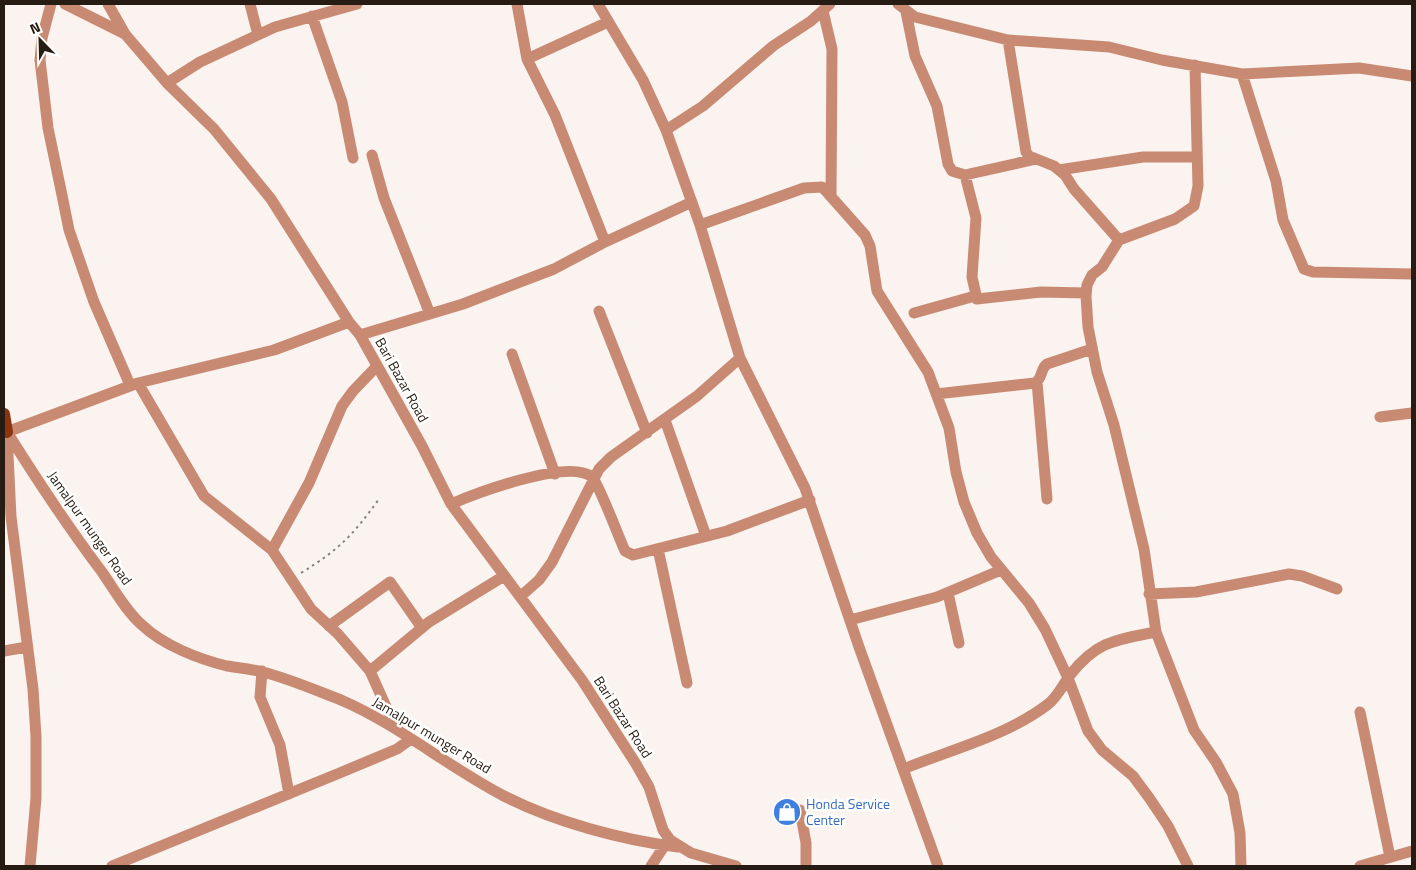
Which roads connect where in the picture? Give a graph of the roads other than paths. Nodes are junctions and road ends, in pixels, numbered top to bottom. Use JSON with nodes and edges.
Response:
{"nodes":[{"id":1,"x":51,"y":4,"type":"edge"},
{"id":2,"x":65,"y":4,"type":"edge"},
{"id":3,"x":108,"y":4,"type":"edge"},
{"id":4,"x":250,"y":4,"type":"edge"},
{"id":5,"x":357,"y":4,"type":"edge"},
{"id":6,"x":516,"y":4,"type":"edge"},
{"id":7,"x":598,"y":4,"type":"edge"},
{"id":8,"x":827,"y":7,"type":"edge"},
{"id":9,"x":902,"y":8,"type":"edge"},
{"id":10,"x":312,"y":16,"type":"junction"},
{"id":11,"x":608,"y":22,"type":"junction"},
{"id":12,"x":125,"y":34,"type":"junction"},
{"id":13,"x":258,"y":35,"type":"junction"},
{"id":14,"x":1008,"y":40,"type":"junction"},
{"id":15,"x":528,"y":59,"type":"junction"},
{"id":16,"x":1195,"y":65,"type":"junction"},
{"id":17,"x":1242,"y":74,"type":"junction"},
{"id":18,"x":1412,"y":76,"type":"edge"},
{"id":19,"x":167,"y":83,"type":"junction"},
{"id":20,"x":666,"y":130,"type":"junction"},
{"id":21,"x":372,"y":155,"type":"dead end"},
{"id":22,"x":1197,"y":157,"type":"junction"},
{"id":23,"x":353,"y":158,"type":"dead end"},
{"id":24,"x":1036,"y":159,"type":"junction"},
{"id":25,"x":1059,"y":170,"type":"junction"},
{"id":26,"x":966,"y":175,"type":"junction"},
{"id":27,"x":831,"y":197,"type":"junction"},
{"id":28,"x":692,"y":202,"type":"junction"},
{"id":29,"x":700,"y":225,"type":"junction"},
{"id":30,"x":1119,"y":240,"type":"junction"},
{"id":31,"x":605,"y":242,"type":"junction"},
{"id":32,"x":1412,"y":274,"type":"edge"},
{"id":33,"x":1086,"y":293,"type":"junction"},
{"id":34,"x":975,"y":296,"type":"junction"},
{"id":35,"x":599,"y":312,"type":"dead end"},
{"id":36,"x":914,"y":313,"type":"dead end"},
{"id":37,"x":430,"y":314,"type":"junction"},
{"id":38,"x":349,"y":322,"type":"junction"},
{"id":39,"x":360,"y":335,"type":"junction"},
{"id":40,"x":1092,"y":349,"type":"junction"},
{"id":41,"x":512,"y":354,"type":"dead end"},
{"id":42,"x":740,"y":358,"type":"junction"},
{"id":43,"x":377,"y":366,"type":"junction"},
{"id":44,"x":1038,"y":382,"type":"junction"},
{"id":45,"x":134,"y":384,"type":"junction"},
{"id":46,"x":936,"y":394,"type":"junction"},
{"id":47,"x":1412,"y":413,"type":"edge"},
{"id":48,"x":4,"y":414,"type":"edge"},
{"id":49,"x":1380,"y":417,"type":"dead end"},
{"id":50,"x":665,"y":420,"type":"junction"},
{"id":51,"x":5,"y":433,"type":"edge"},
{"id":52,"x":647,"y":433,"type":"junction"},
{"id":53,"x":555,"y":474,"type":"junction"},
{"id":54,"x":594,"y":478,"type":"junction"},
{"id":55,"x":1047,"y":499,"type":"dead end"},
{"id":56,"x":810,"y":500,"type":"junction"},
{"id":57,"x":451,"y":504,"type":"junction"},
{"id":58,"x":706,"y":536,"type":"junction"},
{"id":59,"x":658,"y":548,"type":"junction"},
{"id":60,"x":272,"y":550,"type":"junction"},
{"id":61,"x":1001,"y":570,"type":"junction"},
{"id":62,"x":504,"y":576,"type":"junction"},
{"id":63,"x":1337,"y":589,"type":"dead end"},
{"id":64,"x":948,"y":592,"type":"junction"},
{"id":65,"x":1149,"y":594,"type":"junction"},
{"id":66,"x":521,"y":596,"type":"junction"},
{"id":67,"x":850,"y":620,"type":"junction"},
{"id":68,"x":329,"y":626,"type":"junction"},
{"id":69,"x":422,"y":628,"type":"junction"},
{"id":70,"x":1156,"y":632,"type":"junction"},
{"id":71,"x":959,"y":643,"type":"dead end"},
{"id":72,"x":27,"y":646,"type":"junction"},
{"id":73,"x":4,"y":651,"type":"edge"},
{"id":74,"x":370,"y":671,"type":"junction"},
{"id":75,"x":262,"y":672,"type":"junction"},
{"id":76,"x":1068,"y":678,"type":"junction"},
{"id":77,"x":687,"y":683,"type":"dead end"},
{"id":78,"x":1360,"y":712,"type":"dead end"},
{"id":79,"x":396,"y":729,"type":"junction"},
{"id":80,"x":411,"y":739,"type":"junction"},
{"id":81,"x":903,"y":769,"type":"junction"},
{"id":82,"x":289,"y":794,"type":"junction"},
{"id":83,"x":800,"y":810,"type":"dead end"},
{"id":84,"x":665,"y":845,"type":"junction"},
{"id":85,"x":678,"y":847,"type":"junction"},
{"id":86,"x":1412,"y":851,"type":"edge"},
{"id":87,"x":1390,"y":857,"type":"junction"},
{"id":88,"x":703,"y":861,"type":"edge"},
{"id":89,"x":30,"y":866,"type":"edge"},
{"id":90,"x":112,"y":866,"type":"edge"},
{"id":91,"x":650,"y":866,"type":"edge"},
{"id":92,"x":736,"y":866,"type":"edge"},
{"id":93,"x":806,"y":866,"type":"edge"},
{"id":94,"x":938,"y":866,"type":"edge"},
{"id":95,"x":1188,"y":866,"type":"edge"},
{"id":96,"x":1241,"y":866,"type":"edge"},
{"id":97,"x":1360,"y":866,"type":"edge"}],
"edges":[{"from":1,"to":45,"type":"street"},
{"from":2,"to":12,"type":"street"},
{"from":3,"to":12,"type":"street","name":"Bari Bazar Road"},
{"from":4,"to":13,"type":"street"},
{"from":5,"to":10,"type":"street"},
{"from":6,"to":15,"type":"street"},
{"from":7,"to":11,"type":"street"},
{"from":8,"to":20,"type":"street"},
{"from":8,"to":27,"type":"street"},
{"from":9,"to":14,"type":"street"},
{"from":9,"to":26,"type":"street"},
{"from":10,"to":13,"type":"street"},
{"from":10,"to":23,"type":"street"},
{"from":11,"to":15,"type":"street"},
{"from":11,"to":20,"type":"street"},
{"from":12,"to":19,"type":"street","name":"Bari Bazar Road"},
{"from":13,"to":19,"type":"street"},
{"from":14,"to":16,"type":"street"},
{"from":14,"to":24,"type":"street"},
{"from":15,"to":31,"type":"street"},
{"from":16,"to":17,"type":"street"},
{"from":16,"to":22,"type":"street"},
{"from":17,"to":18,"type":"street"},
{"from":17,"to":32,"type":"street"},
{"from":19,"to":38,"type":"street","name":"Bari Bazar Road"},
{"from":20,"to":28,"type":"street"},
{"from":21,"to":37,"type":"street"},
{"from":22,"to":25,"type":"street"},
{"from":22,"to":30,"type":"street"},
{"from":24,"to":25,"type":"street"},
{"from":24,"to":26,"type":"street"},
{"from":25,"to":30,"type":"street"},
{"from":26,"to":34,"type":"street"},
{"from":27,"to":29,"type":"street"},
{"from":27,"to":46,"type":"street"},
{"from":28,"to":29,"type":"street"},
{"from":28,"to":31,"type":"street"},
{"from":29,"to":42,"type":"street"},
{"from":30,"to":33,"type":"street"},
{"from":31,"to":37,"type":"street"},
{"from":33,"to":34,"type":"street"},
{"from":33,"to":40,"type":"street"},
{"from":34,"to":36,"type":"street"},
{"from":35,"to":52,"type":"street"},
{"from":37,"to":39,"type":"street"},
{"from":38,"to":39,"type":"street","name":"Bari Bazar Road"},
{"from":38,"to":45,"type":"street"},
{"from":39,"to":43,"type":"street","name":"Bari Bazar Road"},
{"from":40,"to":44,"type":"street"},
{"from":40,"to":65,"type":"street"},
{"from":41,"to":53,"type":"street"},
{"from":42,"to":50,"type":"street"},
{"from":42,"to":56,"type":"street"},
{"from":43,"to":57,"type":"street","name":"Bari Bazar Road"},
{"from":43,"to":60,"type":"street"},
{"from":44,"to":46,"type":"street"},
{"from":44,"to":55,"type":"street"},
{"from":45,"to":51,"type":"street"},
{"from":45,"to":60,"type":"street"},
{"from":46,"to":61,"type":"street"},
{"from":47,"to":49,"type":"street"},
{"from":48,"to":51,"type":"main road"},
{"from":50,"to":52,"type":"street"},
{"from":50,"to":58,"type":"street"},
{"from":51,"to":72,"type":"street"},
{"from":51,"to":75,"type":"street","name":"Jamalpur munger Road"},
{"from":52,"to":54,"type":"street"},
{"from":53,"to":54,"type":"street"},
{"from":53,"to":57,"type":"street"},
{"from":54,"to":59,"type":"street"},
{"from":54,"to":66,"type":"street"},
{"from":56,"to":58,"type":"street"},
{"from":56,"to":67,"type":"street"},
{"from":57,"to":62,"type":"street","name":"Bari Bazar Road"},
{"from":58,"to":59,"type":"street"},
{"from":59,"to":77,"type":"street"},
{"from":60,"to":68,"type":"street"},
{"from":61,"to":64,"type":"street"},
{"from":61,"to":76,"type":"street"},
{"from":62,"to":66,"type":"street","name":"Bari Bazar Road"},
{"from":62,"to":69,"type":"street"},
{"from":63,"to":65,"type":"street"},
{"from":64,"to":67,"type":"street"},
{"from":64,"to":71,"type":"street"},
{"from":65,"to":70,"type":"street"},
{"from":66,"to":85,"type":"street","name":"Bari Bazar Road"},
{"from":67,"to":81,"type":"street"},
{"from":68,"to":69,"type":"street"},
{"from":68,"to":74,"type":"street"},
{"from":69,"to":74,"type":"street"},
{"from":70,"to":76,"type":"street"},
{"from":70,"to":96,"type":"street"},
{"from":72,"to":73,"type":"street"},
{"from":72,"to":89,"type":"street"},
{"from":74,"to":79,"type":"street"},
{"from":75,"to":79,"type":"street","name":"Jamalpur munger Road"},
{"from":75,"to":82,"type":"street"},
{"from":76,"to":81,"type":"street"},
{"from":76,"to":95,"type":"street"},
{"from":78,"to":87,"type":"street"},
{"from":79,"to":80,"type":"street","name":"Jamalpur munger Road"},
{"from":80,"to":82,"type":"street"},
{"from":80,"to":84,"type":"street","name":"Jamalpur munger Road"},
{"from":81,"to":94,"type":"street"},
{"from":82,"to":90,"type":"street"},
{"from":83,"to":93,"type":"street"},
{"from":84,"to":85,"type":"street","name":"Jamalpur munger Road"},
{"from":84,"to":91,"type":"street"},
{"from":85,"to":88,"type":"street"},
{"from":86,"to":87,"type":"street"},
{"from":87,"to":97,"type":"street"},
{"from":88,"to":92,"type":"street"}]}
